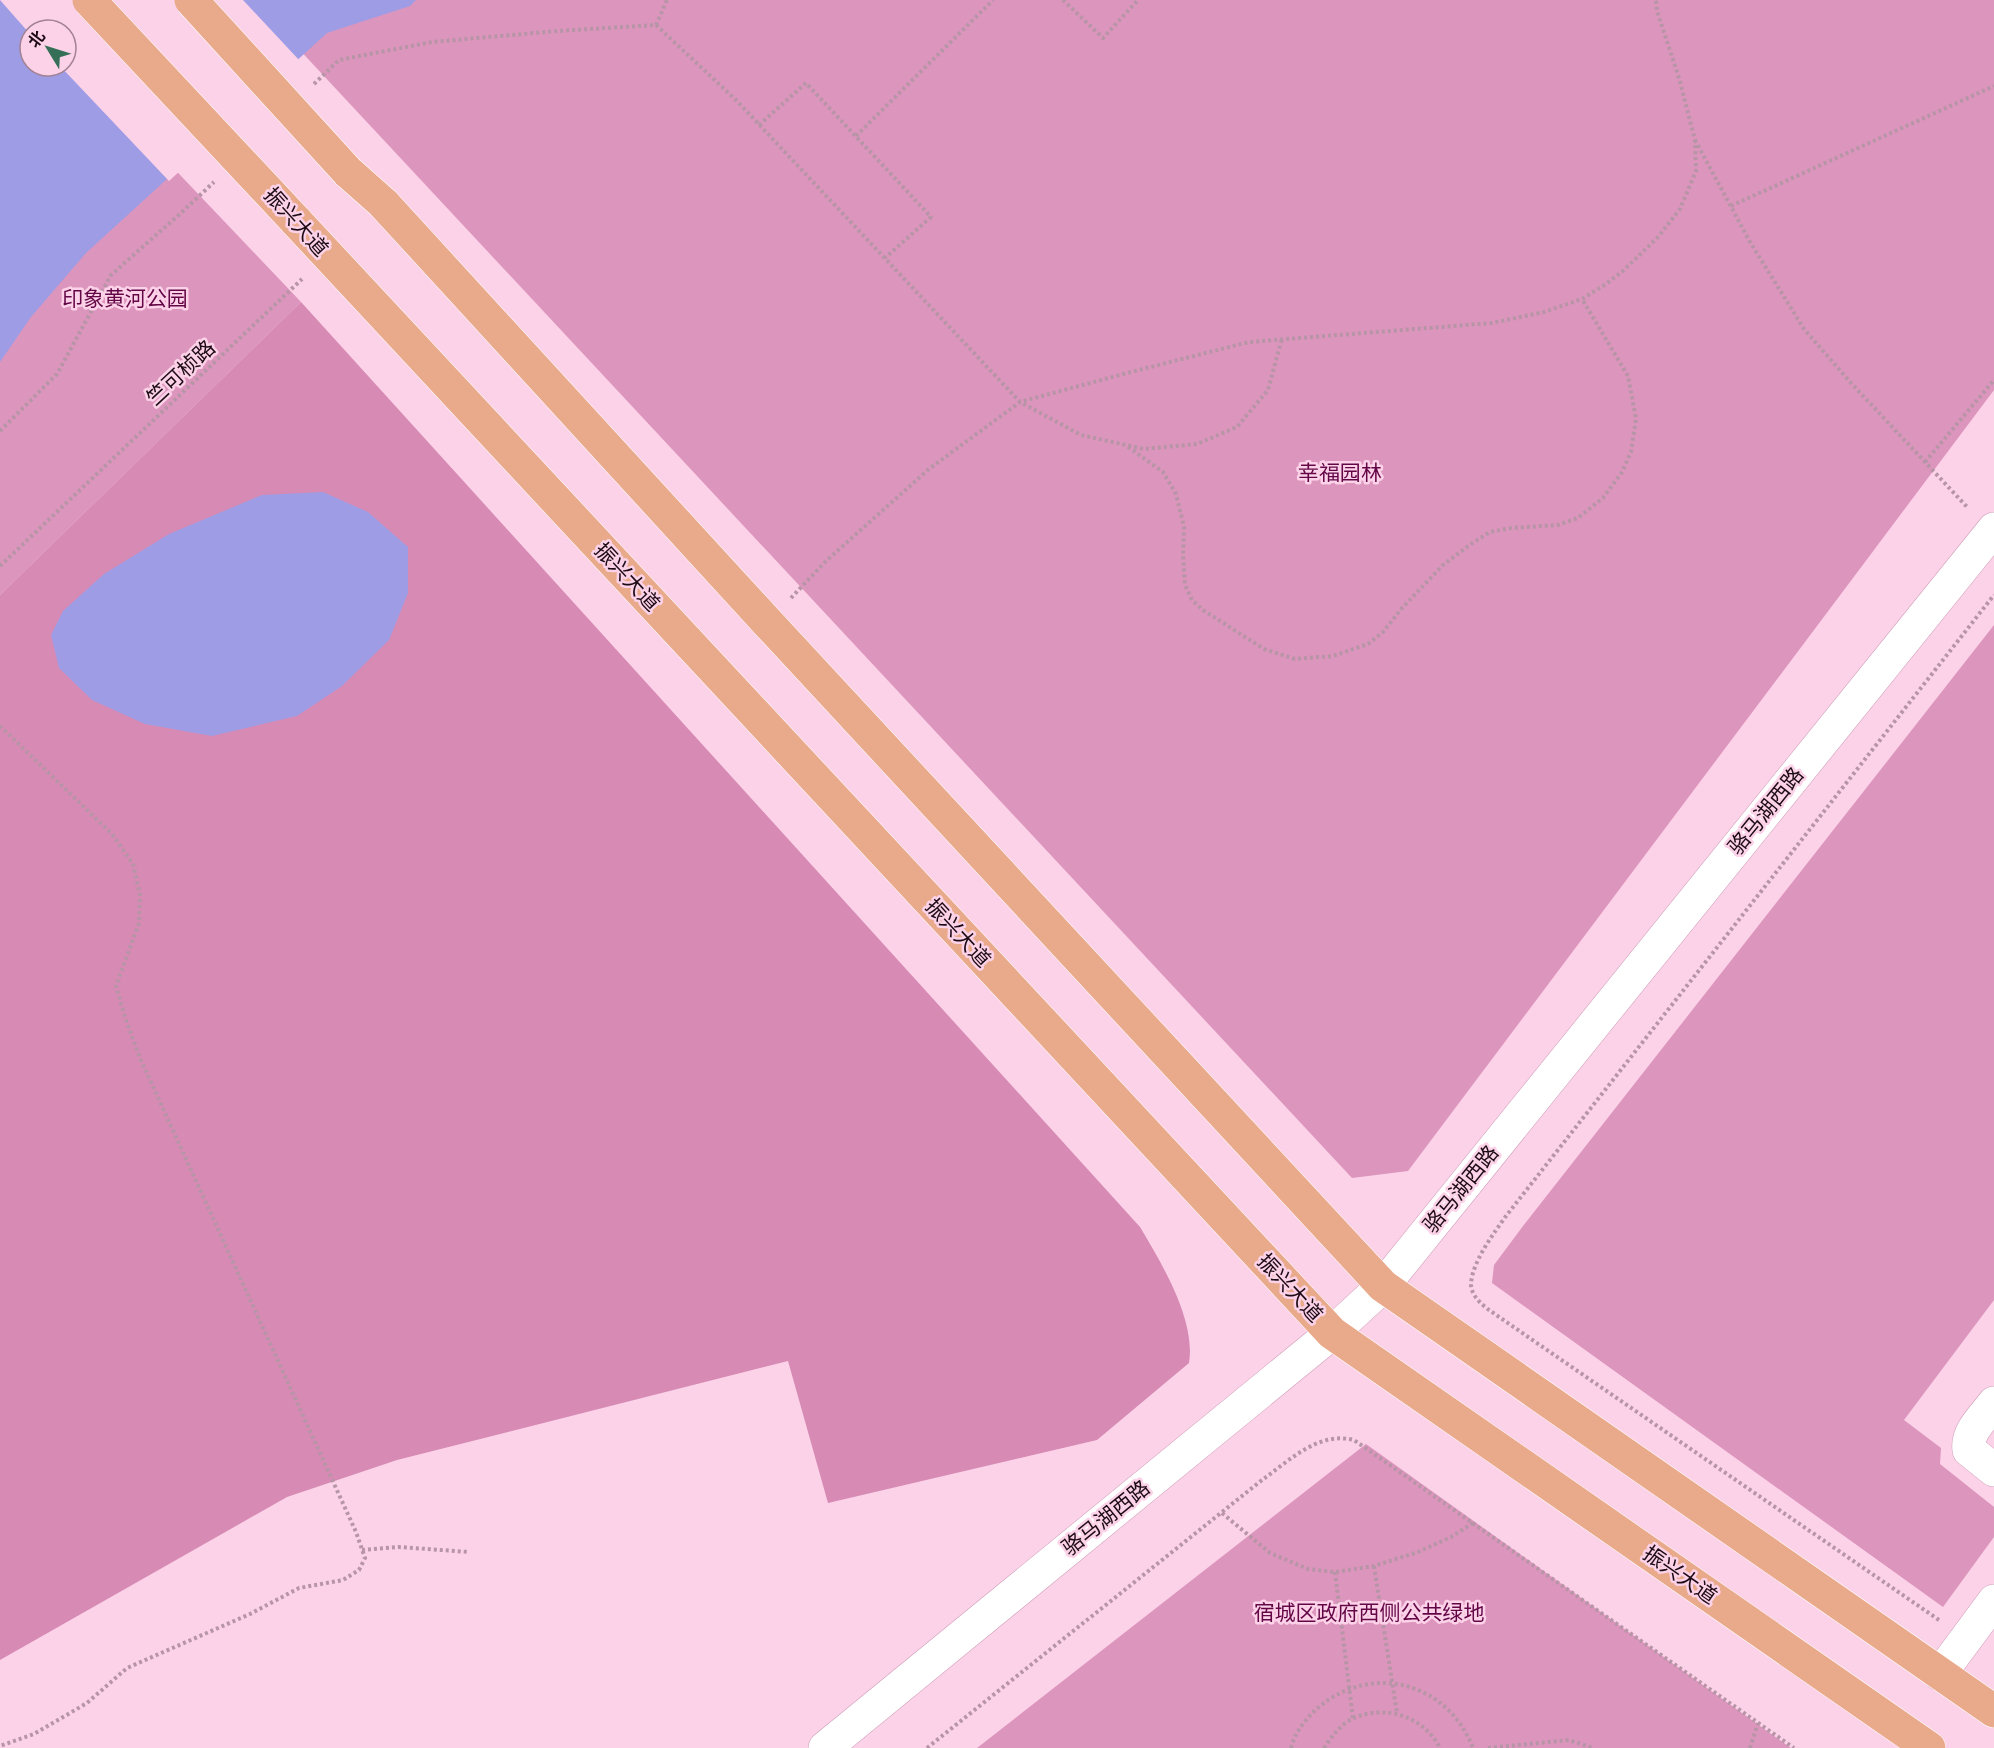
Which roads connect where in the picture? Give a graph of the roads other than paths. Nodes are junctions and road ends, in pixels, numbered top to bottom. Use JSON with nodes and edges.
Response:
{"nodes":[{"id":1,"x":89,"y":0,"type":"edge"},
{"id":2,"x":191,"y":0,"type":"edge"},
{"id":3,"x":1993,"y":531,"type":"edge"},
{"id":4,"x":1383,"y":1286,"type":"junction"},
{"id":5,"x":1332,"y":1333,"type":"junction"},
{"id":6,"x":1994,"y":1403,"type":"edge"},
{"id":7,"x":1994,"y":1470,"type":"edge"},
{"id":8,"x":1994,"y":1601,"type":"edge"},
{"id":9,"x":1940,"y":1674,"type":"junction"},
{"id":10,"x":1992,"y":1705,"type":"edge"},
{"id":11,"x":825,"y":1748,"type":"edge"},
{"id":12,"x":1929,"y":1748,"type":"edge"}],
"edges":[{"from":1,"to":5,"type":"main road","name":"振兴大道","bridge":true},
{"from":2,"to":4,"type":"main road","bridge":true},
{"from":3,"to":4,"type":"street","name":"骆马湖西路"},
{"from":4,"to":5,"type":"street","name":"骆马湖西路"},
{"from":4,"to":9,"type":"main road"},
{"from":5,"to":11,"type":"street","name":"骆马湖西路"},
{"from":5,"to":12,"type":"main road","name":"振兴大道"},
{"from":6,"to":7,"type":"street"},
{"from":8,"to":9,"type":"street"},
{"from":9,"to":10,"type":"main road"}]}
